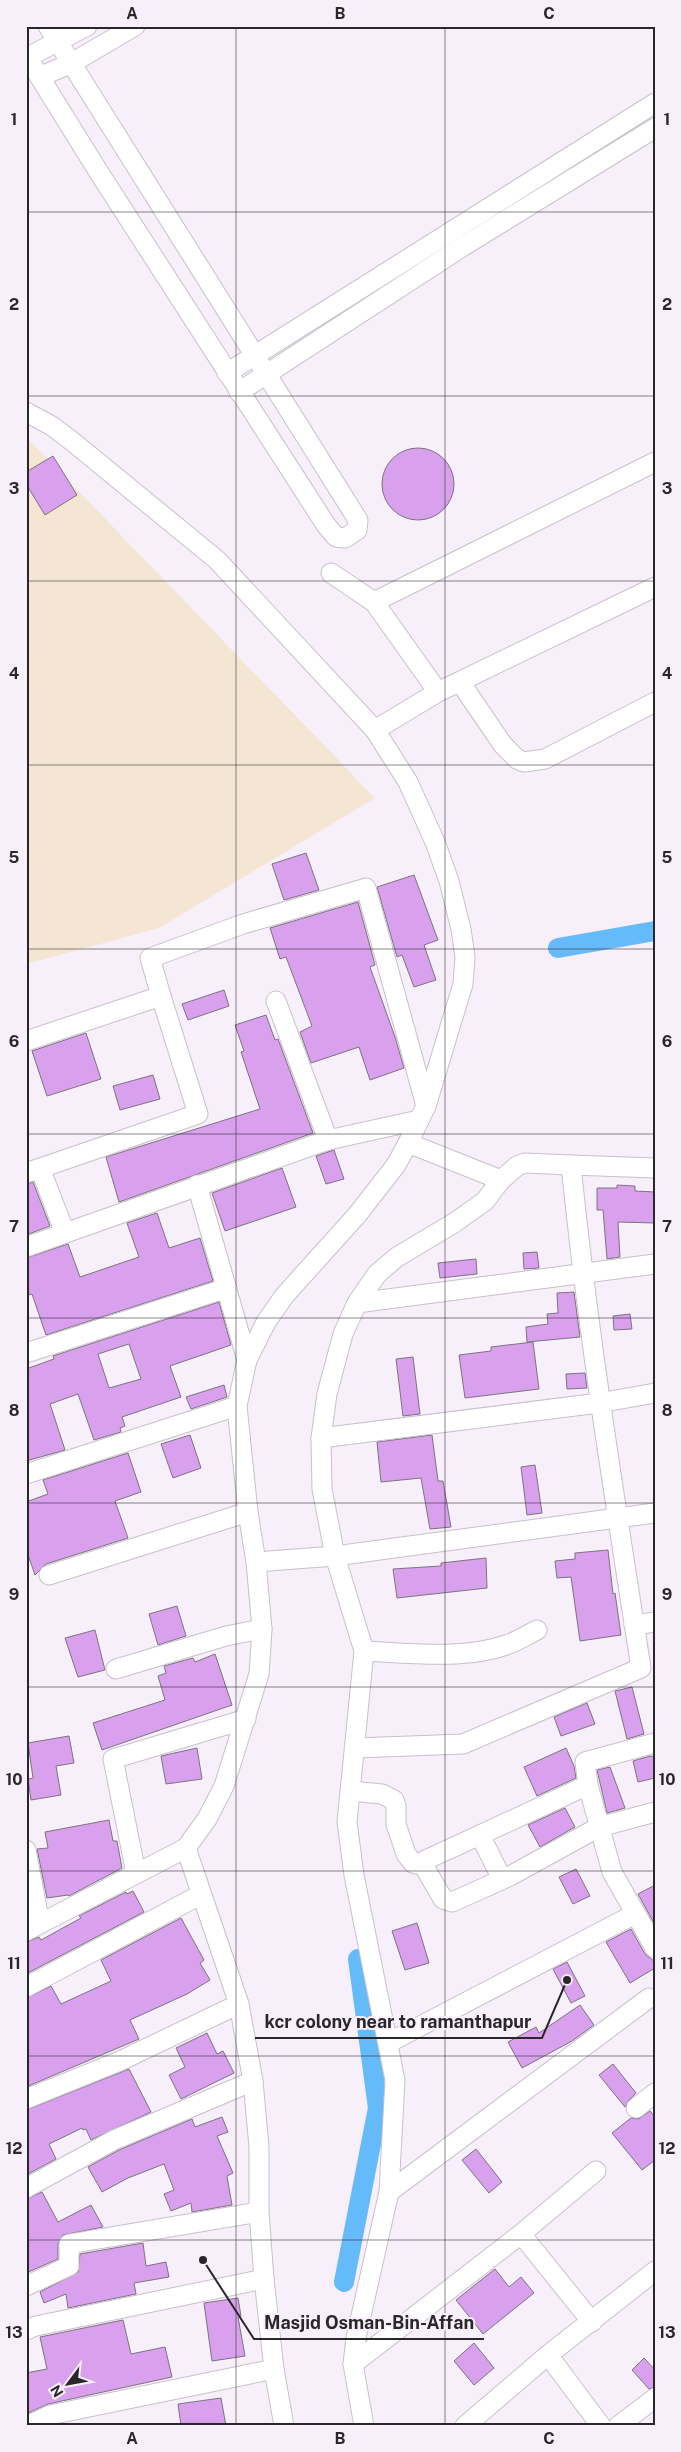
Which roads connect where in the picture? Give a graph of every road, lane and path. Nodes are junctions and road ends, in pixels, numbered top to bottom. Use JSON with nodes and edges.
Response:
{"nodes":[{"id":1,"x":48,"y":26,"type":"edge"},
{"id":2,"x":87,"y":26,"type":"edge"},
{"id":3,"x":135,"y":26,"type":"edge"},
{"id":4,"x":57,"y":42,"type":"junction"},
{"id":5,"x":30,"y":64,"type":"edge"},
{"id":6,"x":70,"y":64,"type":"junction"},
{"id":7,"x":655,"y":104,"type":"edge"},
{"id":8,"x":655,"y":128,"type":"edge"},
{"id":9,"x":254,"y":356,"type":"junction"},
{"id":10,"x":227,"y":373,"type":"junction"},
{"id":11,"x":267,"y":375,"type":"junction"},
{"id":12,"x":239,"y":392,"type":"junction"},
{"id":13,"x":26,"y":412,"type":"edge"},
{"id":14,"x":652,"y":469,"type":"edge"},
{"id":15,"x":331,"y":573,"type":"dead end"},
{"id":16,"x":655,"y":587,"type":"edge"},
{"id":17,"x":374,"y":602,"type":"junction"},
{"id":18,"x":460,"y":682,"type":"junction"},
{"id":19,"x":434,"y":694,"type":"junction"},
{"id":20,"x":655,"y":702,"type":"edge"},
{"id":21,"x":375,"y":730,"type":"junction"},
{"id":22,"x":161,"y":996,"type":"junction"},
{"id":23,"x":276,"y":1001,"type":"dead end"},
{"id":24,"x":26,"y":1040,"type":"edge"},
{"id":25,"x":422,"y":1113,"type":"junction"},
{"id":26,"x":328,"y":1140,"type":"junction"},
{"id":27,"x":408,"y":1143,"type":"junction"},
{"id":28,"x":572,"y":1165,"type":"junction"},
{"id":29,"x":655,"y":1168,"type":"edge"},
{"id":30,"x":33,"y":1170,"type":"edge"},
{"id":31,"x":495,"y":1178,"type":"junction"},
{"id":32,"x":197,"y":1185,"type":"junction"},
{"id":33,"x":65,"y":1233,"type":"junction"},
{"id":34,"x":26,"y":1247,"type":"edge"},
{"id":35,"x":655,"y":1264,"type":"edge"},
{"id":36,"x":582,"y":1274,"type":"junction"},
{"id":37,"x":227,"y":1288,"type":"junction"},
{"id":38,"x":357,"y":1303,"type":"junction"},
{"id":39,"x":26,"y":1353,"type":"edge"},
{"id":40,"x":247,"y":1360,"type":"junction"},
{"id":41,"x":655,"y":1393,"type":"edge"},
{"id":42,"x":599,"y":1402,"type":"junction"},
{"id":43,"x":237,"y":1406,"type":"junction"},
{"id":44,"x":321,"y":1438,"type":"junction"},
{"id":45,"x":26,"y":1474,"type":"edge"},
{"id":46,"x":248,"y":1512,"type":"junction"},
{"id":47,"x":655,"y":1513,"type":"edge"},
{"id":48,"x":617,"y":1518,"type":"junction"},
{"id":49,"x":328,"y":1556,"type":"junction"},
{"id":50,"x":256,"y":1562,"type":"junction"},
{"id":51,"x":49,"y":1575,"type":"dead end"},
{"id":52,"x":655,"y":1622,"type":"edge"},
{"id":53,"x":634,"y":1625,"type":"junction"},
{"id":54,"x":262,"y":1629,"type":"junction"},
{"id":55,"x":537,"y":1630,"type":"dead end"},
{"id":56,"x":364,"y":1651,"type":"junction"},
{"id":57,"x":116,"y":1669,"type":"dead end"},
{"id":58,"x":246,"y":1719,"type":"junction"},
{"id":59,"x":655,"y":1744,"type":"edge"},
{"id":60,"x":356,"y":1748,"type":"junction"},
{"id":61,"x":588,"y":1784,"type":"junction"},
{"id":62,"x":350,"y":1791,"type":"junction"},
{"id":63,"x":655,"y":1812,"type":"edge"},
{"id":64,"x":599,"y":1827,"type":"junction"},
{"id":65,"x":480,"y":1835,"type":"junction"},
{"id":66,"x":186,"y":1848,"type":"junction"},
{"id":67,"x":26,"y":1850,"type":"edge"},
{"id":68,"x":422,"y":1863,"type":"junction"},
{"id":69,"x":136,"y":1872,"type":"junction"},
{"id":70,"x":502,"y":1879,"type":"junction"},
{"id":71,"x":200,"y":1895,"type":"junction"},
{"id":72,"x":635,"y":1914,"type":"junction"},
{"id":73,"x":33,"y":1927,"type":"edge"},
{"id":74,"x":655,"y":1948,"type":"edge"},
{"id":75,"x":26,"y":1987,"type":"edge"},
{"id":76,"x":649,"y":1998,"type":"dead end"},
{"id":77,"x":239,"y":2004,"type":"junction"},
{"id":78,"x":388,"y":2043,"type":"junction"},
{"id":79,"x":253,"y":2081,"type":"junction"},
{"id":80,"x":655,"y":2092,"type":"edge"},
{"id":81,"x":26,"y":2099,"type":"edge"},
{"id":82,"x":636,"y":2108,"type":"dead end"},
{"id":83,"x":596,"y":2171,"type":"dead end"},
{"id":84,"x":26,"y":2188,"type":"edge"},
{"id":85,"x":389,"y":2192,"type":"junction"},
{"id":86,"x":259,"y":2212,"type":"junction"},
{"id":87,"x":521,"y":2234,"type":"junction"},
{"id":88,"x":655,"y":2271,"type":"edge"},
{"id":89,"x":264,"y":2279,"type":"junction"},
{"id":90,"x":26,"y":2286,"type":"edge"},
{"id":91,"x":592,"y":2322,"type":"junction"},
{"id":92,"x":26,"y":2330,"type":"edge"},
{"id":93,"x":548,"y":2355,"type":"junction"},
{"id":94,"x":353,"y":2364,"type":"junction"},
{"id":95,"x":274,"y":2369,"type":"junction"},
{"id":96,"x":655,"y":2398,"type":"edge"},
{"id":97,"x":476,"y":2422,"type":"edge"},
{"id":98,"x":27,"y":2426,"type":"edge"},
{"id":99,"x":284,"y":2426,"type":"edge"},
{"id":100,"x":364,"y":2426,"type":"edge"},
{"id":101,"x":601,"y":2426,"type":"edge"},
{"id":102,"x":618,"y":2426,"type":"edge"}],
"edges":[{"from":1,"to":4,"type":"street"},
{"from":2,"to":4,"type":"street"},
{"from":3,"to":6,"type":"street"},
{"from":4,"to":5,"type":"street"},
{"from":4,"to":6,"type":"street"},
{"from":5,"to":6,"type":"street"},
{"from":5,"to":10,"type":"street"},
{"from":6,"to":9,"type":"street"},
{"from":7,"to":9,"type":"street"},
{"from":8,"to":11,"type":"street"},
{"from":9,"to":10,"type":"street"},
{"from":9,"to":11,"type":"street"},
{"from":10,"to":12,"type":"street"},
{"from":11,"to":12,"type":"street"},
{"from":11,"to":12,"type":"street"},
{"from":13,"to":21,"type":"street"},
{"from":14,"to":17,"type":"street"},
{"from":15,"to":17,"type":"street"},
{"from":16,"to":18,"type":"street"},
{"from":17,"to":19,"type":"street"},
{"from":18,"to":19,"type":"street"},
{"from":18,"to":20,"type":"street"},
{"from":19,"to":21,"type":"street"},
{"from":21,"to":25,"type":"street"},
{"from":22,"to":24,"type":"street"},
{"from":22,"to":25,"type":"street"},
{"from":22,"to":30,"type":"street"},
{"from":23,"to":26,"type":"street"},
{"from":25,"to":26,"type":"street"},
{"from":25,"to":27,"type":"street"},
{"from":26,"to":32,"type":"street"},
{"from":27,"to":31,"type":"street"},
{"from":27,"to":40,"type":"street"},
{"from":28,"to":29,"type":"street"},
{"from":28,"to":31,"type":"street"},
{"from":28,"to":36,"type":"street"},
{"from":30,"to":33,"type":"street"},
{"from":31,"to":38,"type":"street"},
{"from":32,"to":33,"type":"street"},
{"from":32,"to":37,"type":"street"},
{"from":33,"to":34,"type":"street"},
{"from":35,"to":36,"type":"street"},
{"from":36,"to":38,"type":"street"},
{"from":36,"to":42,"type":"street"},
{"from":37,"to":39,"type":"street"},
{"from":37,"to":40,"type":"street"},
{"from":38,"to":44,"type":"street"},
{"from":40,"to":43,"type":"street"},
{"from":41,"to":42,"type":"street"},
{"from":42,"to":44,"type":"street"},
{"from":42,"to":48,"type":"street"},
{"from":43,"to":45,"type":"street"},
{"from":43,"to":46,"type":"street"},
{"from":44,"to":49,"type":"street"},
{"from":46,"to":50,"type":"street"},
{"from":46,"to":51,"type":"street"},
{"from":47,"to":48,"type":"street"},
{"from":48,"to":49,"type":"street"},
{"from":48,"to":53,"type":"street"},
{"from":49,"to":50,"type":"street"},
{"from":49,"to":56,"type":"street"},
{"from":50,"to":54,"type":"street"},
{"from":52,"to":53,"type":"street"},
{"from":53,"to":60,"type":"street"},
{"from":54,"to":57,"type":"street"},
{"from":54,"to":58,"type":"street"},
{"from":55,"to":56,"type":"street"},
{"from":56,"to":60,"type":"street"},
{"from":58,"to":66,"type":"street"},
{"from":58,"to":69,"type":"street"},
{"from":59,"to":61,"type":"street"},
{"from":60,"to":62,"type":"street"},
{"from":61,"to":64,"type":"street"},
{"from":61,"to":65,"type":"street"},
{"from":62,"to":68,"type":"street"},
{"from":62,"to":78,"type":"street"},
{"from":63,"to":64,"type":"street"},
{"from":64,"to":70,"type":"street"},
{"from":64,"to":72,"type":"street"},
{"from":65,"to":68,"type":"street"},
{"from":65,"to":70,"type":"street"},
{"from":66,"to":69,"type":"street"},
{"from":66,"to":71,"type":"street"},
{"from":67,"to":73,"type":"street"},
{"from":68,"to":70,"type":"street"},
{"from":69,"to":73,"type":"street"},
{"from":71,"to":75,"type":"street"},
{"from":71,"to":77,"type":"street"},
{"from":72,"to":74,"type":"street"},
{"from":72,"to":78,"type":"street"},
{"from":76,"to":85,"type":"street"},
{"from":77,"to":79,"type":"street"},
{"from":77,"to":81,"type":"street"},
{"from":78,"to":85,"type":"street"},
{"from":79,"to":84,"type":"street"},
{"from":79,"to":86,"type":"street"},
{"from":80,"to":82,"type":"street"},
{"from":83,"to":87,"type":"street"},
{"from":85,"to":94,"type":"street"},
{"from":86,"to":89,"type":"street"},
{"from":86,"to":90,"type":"street"},
{"from":87,"to":91,"type":"street"},
{"from":87,"to":94,"type":"street"},
{"from":88,"to":91,"type":"street"},
{"from":89,"to":92,"type":"street"},
{"from":89,"to":95,"type":"street"},
{"from":91,"to":93,"type":"street"},
{"from":93,"to":97,"type":"street"},
{"from":93,"to":101,"type":"street"},
{"from":94,"to":100,"type":"street"},
{"from":95,"to":98,"type":"street"},
{"from":95,"to":99,"type":"street"},
{"from":96,"to":102,"type":"street"}]}
